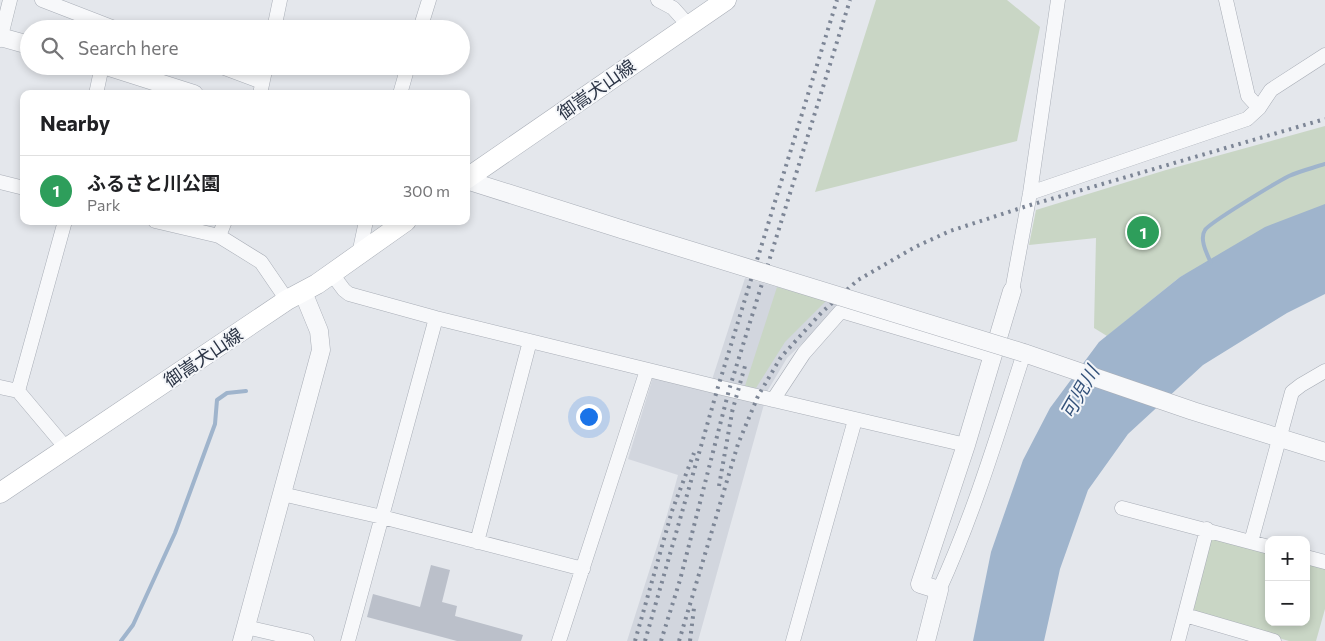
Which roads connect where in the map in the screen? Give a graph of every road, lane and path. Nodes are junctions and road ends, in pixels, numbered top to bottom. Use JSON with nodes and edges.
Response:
{"nodes":[{"id":1,"x":10,"y":0,"type":"edge"},
{"id":2,"x":42,"y":0,"type":"edge"},
{"id":3,"x":280,"y":0,"type":"edge"},
{"id":4,"x":429,"y":0,"type":"edge"},
{"id":5,"x":658,"y":0,"type":"edge"},
{"id":6,"x":726,"y":0,"type":"edge"},
{"id":7,"x":1058,"y":0,"type":"edge"},
{"id":8,"x":1226,"y":0,"type":"edge"},
{"id":9,"x":93,"y":20,"type":"edge"},
{"id":10,"x":276,"y":20,"type":"edge"},
{"id":11,"x":423,"y":20,"type":"edge"},
{"id":12,"x":689,"y":26,"type":"junction"},
{"id":13,"x":0,"y":38,"type":"edge"},
{"id":14,"x":20,"y":43,"type":"edge"},
{"id":15,"x":1325,"y":55,"type":"edge"},
{"id":16,"x":101,"y":75,"type":"edge"},
{"id":17,"x":133,"y":75,"type":"edge"},
{"id":18,"x":236,"y":75,"type":"edge"},
{"id":19,"x":264,"y":75,"type":"edge"},
{"id":20,"x":405,"y":75,"type":"edge"},
{"id":21,"x":261,"y":88,"type":"edge"},
{"id":22,"x":97,"y":90,"type":"edge"},
{"id":23,"x":181,"y":90,"type":"edge"},
{"id":24,"x":401,"y":90,"type":"edge"},
{"id":25,"x":1259,"y":108,"type":"junction"},
{"id":26,"x":470,"y":177,"type":"edge"},
{"id":27,"x":470,"y":181,"type":"edge"},
{"id":28,"x":0,"y":182,"type":"edge"},
{"id":29,"x":20,"y":187,"type":"edge"},
{"id":30,"x":1030,"y":193,"type":"junction"},
{"id":31,"x":64,"y":225,"type":"edge"},
{"id":32,"x":172,"y":225,"type":"edge"},
{"id":33,"x":223,"y":225,"type":"edge"},
{"id":34,"x":365,"y":225,"type":"edge"},
{"id":35,"x":400,"y":225,"type":"edge"},
{"id":36,"x":219,"y":236,"type":"junction"},
{"id":37,"x":359,"y":254,"type":"junction"},
{"id":38,"x":332,"y":274,"type":"junction"},
{"id":39,"x":1012,"y":291,"type":"joint"},
{"id":40,"x":295,"y":296,"type":"junction"},
{"id":41,"x":436,"y":318,"type":"junction"},
{"id":42,"x":530,"y":341,"type":"junction"},
{"id":43,"x":1024,"y":353,"type":"junction"},
{"id":44,"x":992,"y":356,"type":"junction"},
{"id":45,"x":647,"y":370,"type":"junction"},
{"id":46,"x":1325,"y":370,"type":"edge"},
{"id":47,"x":0,"y":387,"type":"edge"},
{"id":48,"x":18,"y":391,"type":"junction"},
{"id":49,"x":773,"y":400,"type":"junction"},
{"id":50,"x":855,"y":420,"type":"junction"},
{"id":51,"x":1278,"y":438,"type":"junction"},
{"id":52,"x":966,"y":444,"type":"junction"},
{"id":53,"x":66,"y":448,"type":"junction"},
{"id":54,"x":1325,"y":452,"type":"edge"},
{"id":55,"x":0,"y":493,"type":"edge"},
{"id":56,"x":282,"y":494,"type":"junction"},
{"id":57,"x":1122,"y":508,"type":"dead end"},
{"id":58,"x":382,"y":517,"type":"junction"},
{"id":59,"x":1206,"y":529,"type":"junction"},
{"id":60,"x":478,"y":542,"type":"junction"},
{"id":61,"x":1251,"y":542,"type":"junction"},
{"id":62,"x":1265,"y":546,"type":"edge"},
{"id":63,"x":1310,"y":558,"type":"edge"},
{"id":64,"x":1325,"y":562,"type":"edge"},
{"id":65,"x":583,"y":569,"type":"junction"},
{"id":66,"x":939,"y":590,"type":"junction"},
{"id":67,"x":1185,"y":616,"type":"junction"},
{"id":68,"x":244,"y":634,"type":"edge"},
{"id":69,"x":307,"y":641,"type":"edge"},
{"id":70,"x":348,"y":641,"type":"edge"},
{"id":71,"x":559,"y":641,"type":"edge"},
{"id":72,"x":794,"y":641,"type":"edge"},
{"id":73,"x":926,"y":641,"type":"edge"},
{"id":74,"x":1178,"y":641,"type":"edge"},
{"id":75,"x":1274,"y":641,"type":"edge"}],
"edges":[{"from":1,"to":13,"type":"street"},
{"from":2,"to":9,"type":"street"},
{"from":3,"to":10,"type":"street"},
{"from":4,"to":11,"type":"street"},
{"from":5,"to":12,"type":"street"},
{"from":6,"to":12,"type":"main road","name":"御嵩犬山線"},
{"from":7,"to":30,"type":"street"},
{"from":8,"to":25,"type":"street"},
{"from":12,"to":26,"type":"main road","name":"御嵩犬山線"},
{"from":13,"to":14,"type":"street"},
{"from":15,"to":25,"type":"street"},
{"from":16,"to":22,"type":"street"},
{"from":17,"to":23,"type":"street"},
{"from":18,"to":21,"type":"street"},
{"from":19,"to":21,"type":"street"},
{"from":20,"to":24,"type":"street"},
{"from":25,"to":30,"type":"street"},
{"from":27,"to":43,"type":"street","bridge":true},
{"from":28,"to":29,"type":"street"},
{"from":30,"to":39,"type":"street"},
{"from":31,"to":48,"type":"street"},
{"from":32,"to":36,"type":"street"},
{"from":33,"to":36,"type":"street"},
{"from":34,"to":37,"type":"street"},
{"from":35,"to":37,"type":"main road","name":"御嵩犬山線"},
{"from":36,"to":40,"type":"street"},
{"from":37,"to":38,"type":"main road","name":"御嵩犬山線"},
{"from":38,"to":40,"type":"main road","name":"御嵩犬山線"},
{"from":38,"to":41,"type":"street"},
{"from":39,"to":44,"type":"street"},
{"from":40,"to":53,"type":"main road","name":"御嵩犬山線"},
{"from":40,"to":56,"type":"street"},
{"from":41,"to":42,"type":"street"},
{"from":41,"to":58,"type":"street"},
{"from":42,"to":45,"type":"street"},
{"from":42,"to":60,"type":"street"},
{"from":43,"to":51,"type":"street"},
{"from":43,"to":66,"type":"street"},
{"from":44,"to":49,"type":"street"},
{"from":44,"to":52,"type":"street"},
{"from":45,"to":49,"type":"street"},
{"from":45,"to":65,"type":"street"},
{"from":46,"to":51,"type":"street"},
{"from":47,"to":48,"type":"street"},
{"from":48,"to":53,"type":"street"},
{"from":49,"to":50,"type":"street"},
{"from":50,"to":52,"type":"street"},
{"from":50,"to":72,"type":"street"},
{"from":51,"to":54,"type":"street"},
{"from":51,"to":61,"type":"street"},
{"from":52,"to":66,"type":"street"},
{"from":53,"to":55,"type":"main road","name":"御嵩犬山線"},
{"from":56,"to":58,"type":"street"},
{"from":56,"to":68,"type":"street"},
{"from":57,"to":59,"type":"street"},
{"from":58,"to":60,"type":"street"},
{"from":58,"to":70,"type":"street"},
{"from":59,"to":61,"type":"street"},
{"from":59,"to":67,"type":"street"},
{"from":60,"to":65,"type":"street"},
{"from":61,"to":62,"type":"street"},
{"from":63,"to":64,"type":"street"},
{"from":65,"to":71,"type":"street"},
{"from":66,"to":73,"type":"street"},
{"from":67,"to":74,"type":"street"},
{"from":67,"to":75,"type":"street"},
{"from":68,"to":69,"type":"street"}]}
